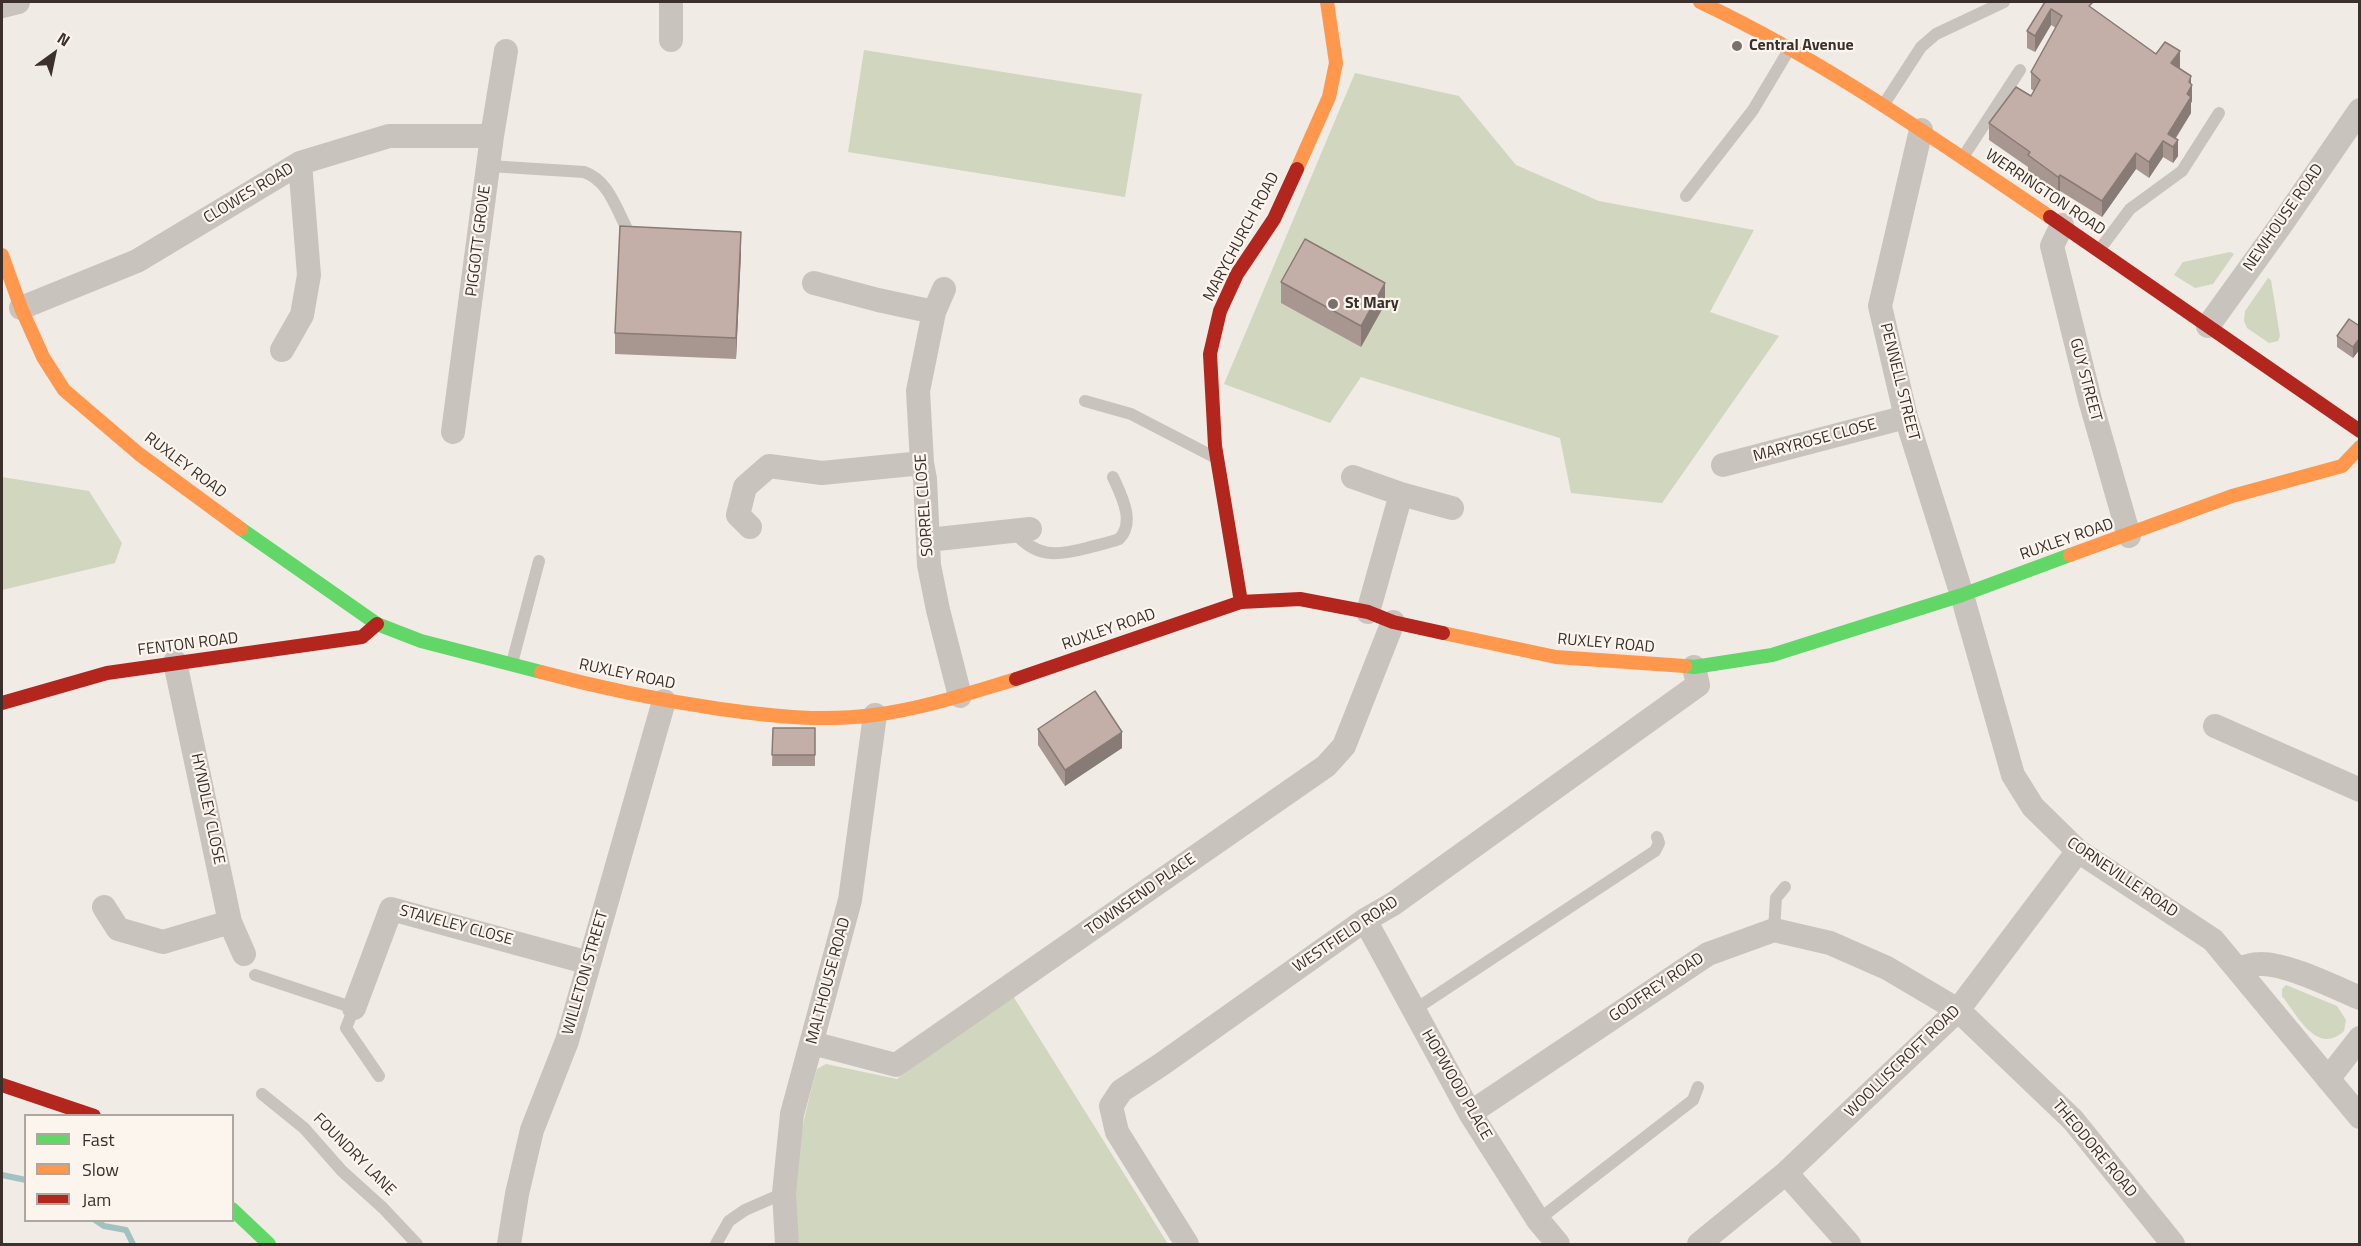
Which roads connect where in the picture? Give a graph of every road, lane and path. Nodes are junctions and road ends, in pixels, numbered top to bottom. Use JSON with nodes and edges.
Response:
{"nodes":[{"id":1,"x":18,"y":2,"type":"edge"},
{"id":2,"x":671,"y":2,"type":"edge"},
{"id":3,"x":1327,"y":2,"type":"edge"},
{"id":4,"x":1700,"y":2,"type":"edge"},
{"id":5,"x":2004,"y":2,"type":"edge"},
{"id":6,"x":2,"y":6,"type":"edge"},
{"id":7,"x":671,"y":40,"type":"dead end"},
{"id":8,"x":1790,"y":47,"type":"junction"},
{"id":9,"x":507,"y":51,"type":"dead end"},
{"id":10,"x":2020,"y":70,"type":"dead end"},
{"id":11,"x":1883,"y":105,"type":"junction"},
{"id":12,"x":2360,"y":110,"type":"edge"},
{"id":13,"x":2219,"y":113,"type":"dead end"},
{"id":14,"x":1921,"y":130,"type":"junction"},
{"id":15,"x":492,"y":136,"type":"junction"},
{"id":16,"x":1962,"y":158,"type":"junction"},
{"id":17,"x":300,"y":163,"type":"junction"},
{"id":18,"x":489,"y":165,"type":"junction"},
{"id":19,"x":1686,"y":196,"type":"dead end"},
{"id":20,"x":2062,"y":225,"type":"junction"},
{"id":21,"x":627,"y":229,"type":"edge"},
{"id":22,"x":2099,"y":250,"type":"junction"},
{"id":23,"x":2,"y":255,"type":"edge"},
{"id":24,"x":814,"y":283,"type":"dead end"},
{"id":25,"x":944,"y":289,"type":"dead end"},
{"id":26,"x":21,"y":308,"type":"junction"},
{"id":27,"x":934,"y":312,"type":"junction"},
{"id":28,"x":2208,"y":326,"type":"junction"},
{"id":29,"x":282,"y":350,"type":"dead end"},
{"id":30,"x":1084,"y":400,"type":"dead end"},
{"id":31,"x":1906,"y":417,"type":"junction"},
{"id":32,"x":2360,"y":431,"type":"edge"},
{"id":33,"x":453,"y":432,"type":"dead end"},
{"id":34,"x":2360,"y":447,"type":"edge"},
{"id":35,"x":1217,"y":459,"type":"junction"},
{"id":36,"x":922,"y":463,"type":"junction"},
{"id":37,"x":1724,"y":465,"type":"dead end"},
{"id":38,"x":1113,"y":477,"type":"dead end"},
{"id":39,"x":1353,"y":477,"type":"dead end"},
{"id":40,"x":1401,"y":494,"type":"junction"},
{"id":41,"x":1452,"y":508,"type":"dead end"},
{"id":42,"x":750,"y":528,"type":"dead end"},
{"id":43,"x":1022,"y":530,"type":"joint"},
{"id":44,"x":2129,"y":536,"type":"junction"},
{"id":45,"x":928,"y":540,"type":"junction"},
{"id":46,"x":539,"y":561,"type":"dead end"},
{"id":47,"x":1962,"y":595,"type":"junction"},
{"id":48,"x":1241,"y":602,"type":"junction"},
{"id":49,"x":1368,"y":612,"type":"junction"},
{"id":50,"x":1393,"y":622,"type":"junction"},
{"id":51,"x":377,"y":624,"type":"junction"},
{"id":52,"x":175,"y":662,"type":"junction"},
{"id":53,"x":511,"y":664,"type":"junction"},
{"id":54,"x":1694,"y":667,"type":"junction"},
{"id":55,"x":960,"y":696,"type":"junction"},
{"id":56,"x":664,"y":700,"type":"junction"},
{"id":57,"x":2,"y":703,"type":"edge"},
{"id":58,"x":875,"y":715,"type":"junction"},
{"id":59,"x":2216,"y":726,"type":"dead end"},
{"id":60,"x":2360,"y":790,"type":"edge"},
{"id":61,"x":1657,"y":837,"type":"dead end"},
{"id":62,"x":2078,"y":851,"type":"junction"},
{"id":63,"x":1785,"y":887,"type":"dead end"},
{"id":64,"x":104,"y":907,"type":"dead end"},
{"id":65,"x":1365,"y":920,"type":"junction"},
{"id":66,"x":230,"y":922,"type":"junction"},
{"id":67,"x":1774,"y":930,"type":"junction"},
{"id":68,"x":589,"y":963,"type":"junction"},
{"id":69,"x":249,"y":965,"type":"joint"},
{"id":70,"x":2237,"y":969,"type":"junction"},
{"id":71,"x":2360,"y":998,"type":"edge"},
{"id":72,"x":354,"y":1008,"type":"junction"},
{"id":73,"x":1414,"y":1010,"type":"junction"},
{"id":74,"x":1958,"y":1010,"type":"junction"},
{"id":75,"x":2360,"y":1038,"type":"edge"},
{"id":76,"x":812,"y":1043,"type":"junction"},
{"id":77,"x":379,"y":1076,"type":"dead end"},
{"id":78,"x":2328,"y":1078,"type":"junction"},
{"id":79,"x":2,"y":1085,"type":"edge"},
{"id":80,"x":1698,"y":1087,"type":"dead end"},
{"id":81,"x":262,"y":1094,"type":"dead end"},
{"id":82,"x":1470,"y":1113,"type":"junction"},
{"id":83,"x":88,"y":1114,"type":"edge"},
{"id":84,"x":2360,"y":1117,"type":"edge"},
{"id":85,"x":1786,"y":1173,"type":"junction"},
{"id":86,"x":784,"y":1193,"type":"junction"},
{"id":87,"x":234,"y":1211,"type":"edge"},
{"id":88,"x":1538,"y":1220,"type":"junction"},
{"id":89,"x":269,"y":1245,"type":"edge"},
{"id":90,"x":417,"y":1245,"type":"edge"},
{"id":91,"x":509,"y":1245,"type":"edge"},
{"id":92,"x":716,"y":1245,"type":"edge"},
{"id":93,"x":788,"y":1245,"type":"edge"},
{"id":94,"x":1186,"y":1245,"type":"edge"},
{"id":95,"x":1558,"y":1245,"type":"edge"},
{"id":96,"x":1699,"y":1245,"type":"edge"},
{"id":97,"x":1849,"y":1245,"type":"edge"},
{"id":98,"x":2173,"y":1245,"type":"edge"}],
"edges":[{"from":1,"to":6,"type":"street"},
{"from":2,"to":7,"type":"street"},
{"from":3,"to":35,"type":"main road","name":"MARYCHURCH ROAD"},
{"from":4,"to":8,"type":"main road","name":"WERRINGTON ROAD"},
{"from":5,"to":11,"type":"lane"},
{"from":8,"to":11,"type":"main road","name":"WERRINGTON ROAD"},
{"from":8,"to":19,"type":"lane"},
{"from":9,"to":15,"type":"street","name":"PIGGOTT GROVE"},
{"from":10,"to":16,"type":"lane"},
{"from":11,"to":14,"type":"main road","name":"WERRINGTON ROAD"},
{"from":12,"to":28,"type":"street","name":"NEWHOUSE ROAD"},
{"from":13,"to":22,"type":"lane"},
{"from":14,"to":16,"type":"main road","name":"WERRINGTON ROAD"},
{"from":14,"to":31,"type":"street","name":"PENNELL STREET"},
{"from":15,"to":17,"type":"street","name":"CLOWES ROAD"},
{"from":15,"to":18,"type":"street","name":"PIGGOTT GROVE"},
{"from":16,"to":20,"type":"main road","name":"WERRINGTON ROAD"},
{"from":17,"to":26,"type":"street","name":"CLOWES ROAD"},
{"from":17,"to":29,"type":"street"},
{"from":18,"to":21,"type":"lane"},
{"from":18,"to":33,"type":"street","name":"PIGGOTT GROVE"},
{"from":20,"to":22,"type":"main road","name":"WERRINGTON ROAD"},
{"from":20,"to":44,"type":"street","name":"GUY STREET"},
{"from":22,"to":28,"type":"main road","name":"WERRINGTON ROAD"},
{"from":23,"to":26,"type":"main road","name":"RUXLEY ROAD"},
{"from":24,"to":27,"type":"street"},
{"from":25,"to":27,"type":"street","name":"SORREL CLOSE"},
{"from":26,"to":51,"type":"main road","name":"RUXLEY ROAD"},
{"from":27,"to":36,"type":"street","name":"SORREL CLOSE"},
{"from":28,"to":32,"type":"main road","name":"WERRINGTON ROAD"},
{"from":30,"to":35,"type":"lane"},
{"from":31,"to":37,"type":"street","name":"MARYROSE CLOSE"},
{"from":31,"to":47,"type":"street","name":"PENNELL STREET"},
{"from":34,"to":44,"type":"main road","name":"RUXLEY ROAD"},
{"from":35,"to":48,"type":"main road","name":"MARYCHURCH ROAD"},
{"from":36,"to":42,"type":"street"},
{"from":36,"to":45,"type":"street","name":"SORREL CLOSE"},
{"from":38,"to":43,"type":"lane"},
{"from":39,"to":40,"type":"street"},
{"from":40,"to":41,"type":"street"},
{"from":40,"to":49,"type":"street"},
{"from":43,"to":45,"type":"street"},
{"from":44,"to":47,"type":"main road","name":"RUXLEY ROAD"},
{"from":45,"to":55,"type":"street","name":"SORREL CLOSE"},
{"from":46,"to":53,"type":"lane"},
{"from":47,"to":54,"type":"main road","name":"RUXLEY ROAD"},
{"from":47,"to":62,"type":"street","name":"CORNEVILLE ROAD"},
{"from":48,"to":49,"type":"main road","name":"RUXLEY ROAD"},
{"from":48,"to":55,"type":"main road","name":"RUXLEY ROAD"},
{"from":49,"to":50,"type":"main road","name":"RUXLEY ROAD"},
{"from":50,"to":54,"type":"main road","name":"RUXLEY ROAD"},
{"from":50,"to":76,"type":"street","name":"TOWNSEND PLACE"},
{"from":51,"to":52,"type":"main road","name":"FENTON ROAD"},
{"from":51,"to":53,"type":"main road","name":"RUXLEY ROAD"},
{"from":52,"to":57,"type":"main road","name":"FENTON ROAD"},
{"from":52,"to":66,"type":"street","name":"HYNDLEY CLOSE"},
{"from":53,"to":56,"type":"main road","name":"RUXLEY ROAD"},
{"from":54,"to":65,"type":"street","name":"WESTFIELD ROAD"},
{"from":55,"to":58,"type":"main road","name":"RUXLEY ROAD"},
{"from":56,"to":58,"type":"main road","name":"RUXLEY ROAD"},
{"from":56,"to":68,"type":"street","name":"WILLETON STREET"},
{"from":58,"to":76,"type":"street","name":"MALTHOUSE ROAD"},
{"from":59,"to":60,"type":"street"},
{"from":61,"to":73,"type":"lane"},
{"from":62,"to":70,"type":"street","name":"CORNEVILLE ROAD"},
{"from":62,"to":74,"type":"street","name":"WOOLLISCROFT ROAD"},
{"from":63,"to":67,"type":"lane"},
{"from":64,"to":66,"type":"street"},
{"from":65,"to":73,"type":"street","name":"HOPWOOD PLACE"},
{"from":65,"to":94,"type":"street","name":"WESTFIELD ROAD"},
{"from":66,"to":69,"type":"street","name":"HYNDLEY CLOSE"},
{"from":67,"to":74,"type":"street"},
{"from":67,"to":82,"type":"street","name":"GODFREY ROAD"},
{"from":68,"to":72,"type":"street","name":"STAVELEY CLOSE"},
{"from":68,"to":91,"type":"street","name":"WILLETON STREET"},
{"from":69,"to":72,"type":"lane"},
{"from":70,"to":71,"type":"street"},
{"from":70,"to":78,"type":"street","name":"CORNEVILLE ROAD"},
{"from":72,"to":77,"type":"lane"},
{"from":73,"to":82,"type":"street","name":"HOPWOOD PLACE"},
{"from":74,"to":85,"type":"street","name":"WOOLLISCROFT ROAD"},
{"from":74,"to":98,"type":"street","name":"THEODORE ROAD"},
{"from":75,"to":78,"type":"street"},
{"from":76,"to":86,"type":"street","name":"MALTHOUSE ROAD"},
{"from":78,"to":84,"type":"street","name":"CORNEVILLE ROAD"},
{"from":79,"to":83,"type":"main road"},
{"from":80,"to":88,"type":"lane"},
{"from":81,"to":90,"type":"lane","name":"FOUNDRY LANE"},
{"from":82,"to":88,"type":"street","name":"HOPWOOD PLACE"},
{"from":85,"to":96,"type":"street","name":"WOOLLISCROFT ROAD"},
{"from":85,"to":97,"type":"street"},
{"from":86,"to":92,"type":"lane"},
{"from":86,"to":93,"type":"street","name":"MALTHOUSE ROAD"},
{"from":87,"to":89,"type":"main road"},
{"from":88,"to":95,"type":"street","name":"HOPWOOD PLACE"}]}
